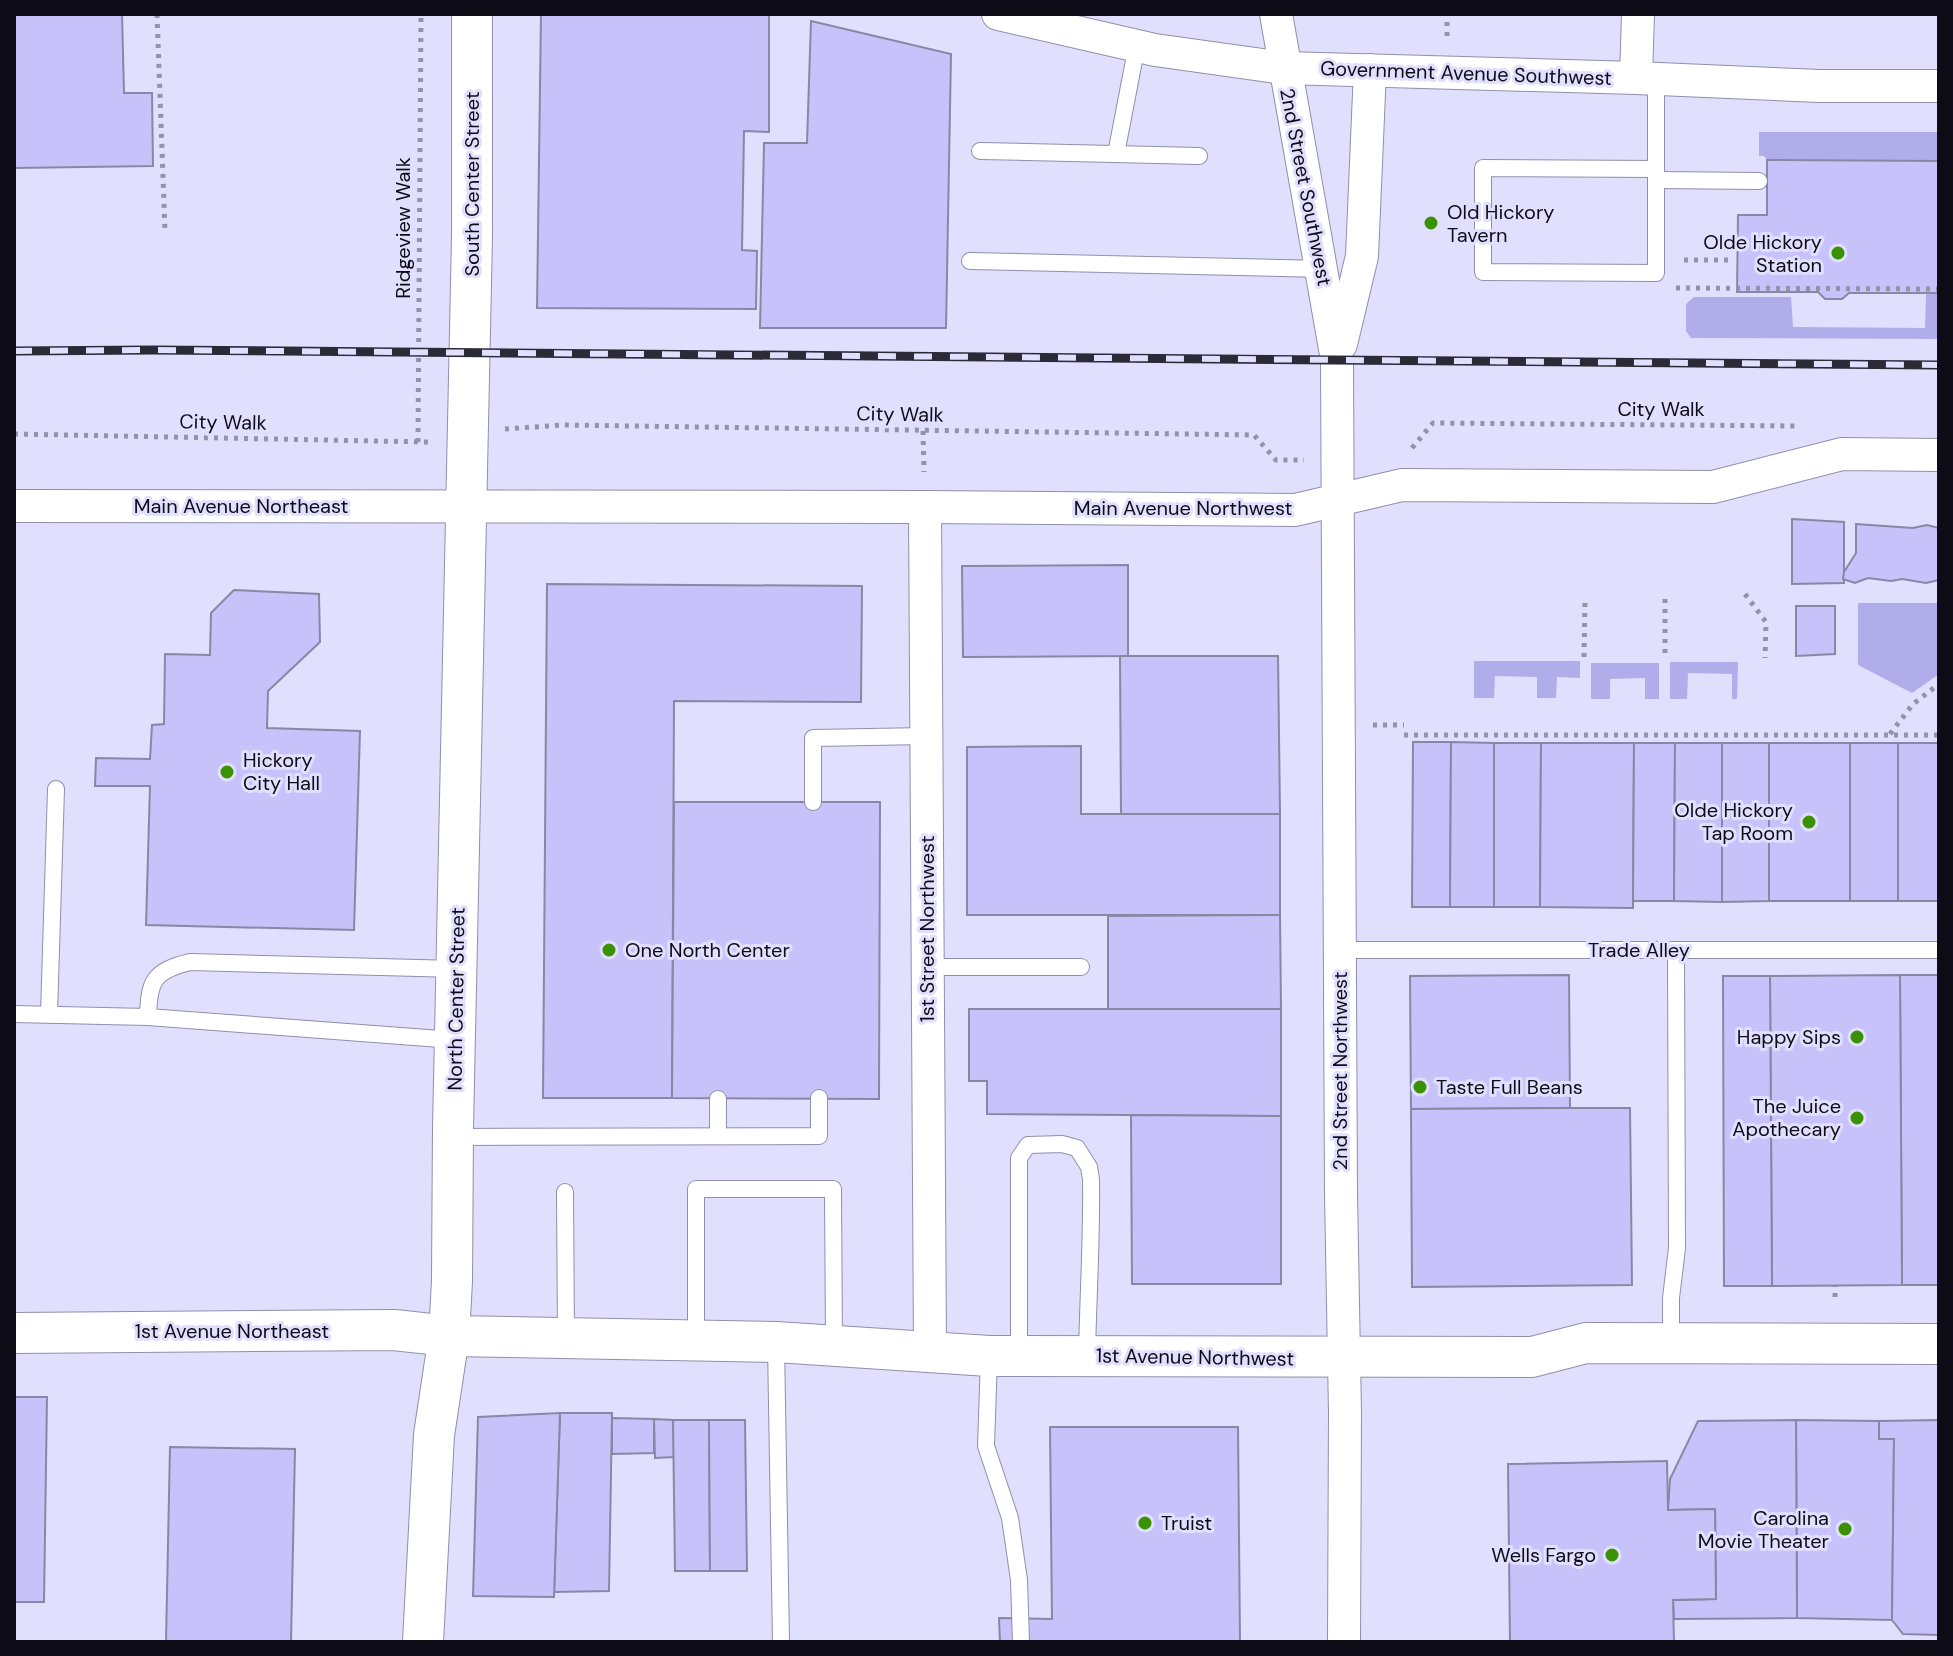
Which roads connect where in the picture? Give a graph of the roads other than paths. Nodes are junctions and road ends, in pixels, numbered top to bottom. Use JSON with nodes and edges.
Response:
{"nodes":[{"id":1,"x":472,"y":14,"type":"edge"},
{"id":2,"x":998,"y":14,"type":"edge"},
{"id":3,"x":1276,"y":14,"type":"edge"},
{"id":4,"x":1638,"y":14,"type":"edge"},
{"id":5,"x":1137,"y":45,"type":"junction"},
{"id":6,"x":1284,"y":68,"type":"junction"},
{"id":7,"x":1370,"y":70,"type":"junction"},
{"id":8,"x":1646,"y":78,"type":"junction"},
{"id":9,"x":1939,"y":86,"type":"edge"},
{"id":10,"x":980,"y":151,"type":"dead end"},
{"id":11,"x":1116,"y":154,"type":"junction"},
{"id":12,"x":1199,"y":156,"type":"dead end"},
{"id":13,"x":1656,"y":174,"type":"junction"},
{"id":14,"x":1759,"y":181,"type":"dead end"},
{"id":15,"x":970,"y":261,"type":"dead end"},
{"id":16,"x":1323,"y":269,"type":"junction"},
{"id":17,"x":470,"y":354,"type":"joint"},
{"id":18,"x":1337,"y":360,"type":"junction"},
{"id":19,"x":1939,"y":455,"type":"edge"},
{"id":20,"x":924,"y":492,"type":"junction"},
{"id":21,"x":1336,"y":500,"type":"junction"},
{"id":22,"x":14,"y":506,"type":"edge"},
{"id":23,"x":468,"y":506,"type":"junction"},
{"id":24,"x":926,"y":736,"type":"junction"},
{"id":25,"x":56,"y":789,"type":"dead end"},
{"id":26,"x":813,"y":802,"type":"dead end"},
{"id":27,"x":1340,"y":950,"type":"junction"},
{"id":28,"x":1676,"y":950,"type":"junction"},
{"id":29,"x":1939,"y":950,"type":"edge"},
{"id":30,"x":927,"y":967,"type":"junction"},
{"id":31,"x":1081,"y":967,"type":"dead end"},
{"id":32,"x":457,"y":969,"type":"junction"},
{"id":33,"x":14,"y":1014,"type":"edge"},
{"id":34,"x":49,"y":1014,"type":"junction"},
{"id":35,"x":148,"y":1017,"type":"junction"},
{"id":36,"x":455,"y":1040,"type":"junction"},
{"id":37,"x":819,"y":1098,"type":"dead end"},
{"id":38,"x":718,"y":1099,"type":"dead end"},
{"id":39,"x":718,"y":1136,"type":"junction"},
{"id":40,"x":453,"y":1137,"type":"junction"},
{"id":41,"x":565,"y":1192,"type":"dead end"},
{"id":42,"x":14,"y":1333,"type":"edge"},
{"id":43,"x":449,"y":1336,"type":"junction"},
{"id":44,"x":566,"y":1338,"type":"junction"},
{"id":45,"x":696,"y":1341,"type":"junction"},
{"id":46,"x":776,"y":1342,"type":"junction"},
{"id":47,"x":1671,"y":1343,"type":"junction"},
{"id":48,"x":1939,"y":1344,"type":"edge"},
{"id":49,"x":834,"y":1345,"type":"junction"},
{"id":50,"x":930,"y":1351,"type":"junction"},
{"id":51,"x":1004,"y":1356,"type":"junction"},
{"id":52,"x":1087,"y":1356,"type":"junction"},
{"id":53,"x":1344,"y":1359,"type":"junction"},
{"id":54,"x":423,"y":1642,"type":"edge"},
{"id":55,"x":781,"y":1642,"type":"edge"},
{"id":56,"x":1021,"y":1642,"type":"edge"},
{"id":57,"x":1344,"y":1642,"type":"edge"}],
"edges":[{"from":1,"to":17,"type":"street","name":"South Center Street"},
{"from":2,"to":5,"type":"street","name":"Government Avenue Southwest"},
{"from":3,"to":6,"type":"street","name":"2nd Street Southwest"},
{"from":4,"to":8,"type":"street"},
{"from":5,"to":6,"type":"street","name":"Government Avenue Southwest"},
{"from":5,"to":11,"type":"lane"},
{"from":6,"to":7,"type":"street","name":"Government Avenue Southwest"},
{"from":6,"to":16,"type":"street","name":"2nd Street Southwest"},
{"from":7,"to":8,"type":"street","name":"Government Avenue Southwest"},
{"from":7,"to":18,"type":"street","name":"2nd Street Southwest"},
{"from":8,"to":9,"type":"street","name":"Government Avenue Southwest"},
{"from":8,"to":13,"type":"lane"},
{"from":10,"to":11,"type":"lane"},
{"from":11,"to":12,"type":"lane"},
{"from":13,"to":13,"type":"lane"},
{"from":13,"to":14,"type":"lane"},
{"from":15,"to":16,"type":"lane"},
{"from":16,"to":18,"type":"street","name":"2nd Street Southwest"},
{"from":17,"to":23,"type":"street","name":"North Center Street"},
{"from":18,"to":21,"type":"street","name":"2nd Street Southwest"},
{"from":19,"to":21,"type":"street","name":"Main Avenue Northwest"},
{"from":20,"to":21,"type":"street","name":"Main Avenue Northwest"},
{"from":20,"to":23,"type":"street","name":"Main Avenue Northwest"},
{"from":20,"to":24,"type":"street","name":"1st Street Northwest"},
{"from":21,"to":27,"type":"street","name":"2nd Street Northwest"},
{"from":22,"to":23,"type":"street","name":"Main Avenue Northeast"},
{"from":23,"to":32,"type":"street","name":"North Center Street"},
{"from":24,"to":26,"type":"lane"},
{"from":24,"to":30,"type":"street","name":"1st Street Northwest"},
{"from":25,"to":34,"type":"lane"},
{"from":27,"to":28,"type":"lane","name":"Trade Alley"},
{"from":27,"to":53,"type":"street","name":"2nd Street Northwest"},
{"from":28,"to":29,"type":"lane","name":"Trade Alley"},
{"from":28,"to":47,"type":"lane"},
{"from":30,"to":31,"type":"lane"},
{"from":30,"to":50,"type":"street","name":"1st Street Northwest"},
{"from":32,"to":35,"type":"lane"},
{"from":32,"to":36,"type":"street","name":"North Center Street"},
{"from":33,"to":34,"type":"lane"},
{"from":34,"to":35,"type":"lane"},
{"from":35,"to":36,"type":"lane"},
{"from":36,"to":40,"type":"street","name":"North Center Street"},
{"from":37,"to":39,"type":"lane"},
{"from":38,"to":39,"type":"lane"},
{"from":39,"to":40,"type":"lane"},
{"from":40,"to":43,"type":"street","name":"North Center Street"},
{"from":41,"to":44,"type":"lane"},
{"from":42,"to":43,"type":"street","name":"1st Avenue Northeast"},
{"from":43,"to":44,"type":"street","name":"1st Avenue Northwest"},
{"from":43,"to":54,"type":"street","name":"North Center Street"},
{"from":44,"to":45,"type":"street","name":"1st Avenue Northwest"},
{"from":45,"to":46,"type":"street","name":"1st Avenue Northwest"},
{"from":45,"to":49,"type":"lane"},
{"from":46,"to":49,"type":"street","name":"1st Avenue Northwest"},
{"from":46,"to":55,"type":"lane"},
{"from":47,"to":48,"type":"street","name":"1st Avenue Northwest"},
{"from":47,"to":53,"type":"street","name":"1st Avenue Northwest"},
{"from":49,"to":50,"type":"street","name":"1st Avenue Northwest"},
{"from":50,"to":51,"type":"street","name":"1st Avenue Northwest"},
{"from":51,"to":52,"type":"street","name":"1st Avenue Northwest"},
{"from":51,"to":52,"type":"lane"},
{"from":51,"to":56,"type":"lane"},
{"from":52,"to":53,"type":"street","name":"1st Avenue Northwest"},
{"from":53,"to":57,"type":"street","name":"2nd Street Northwest"}]}
